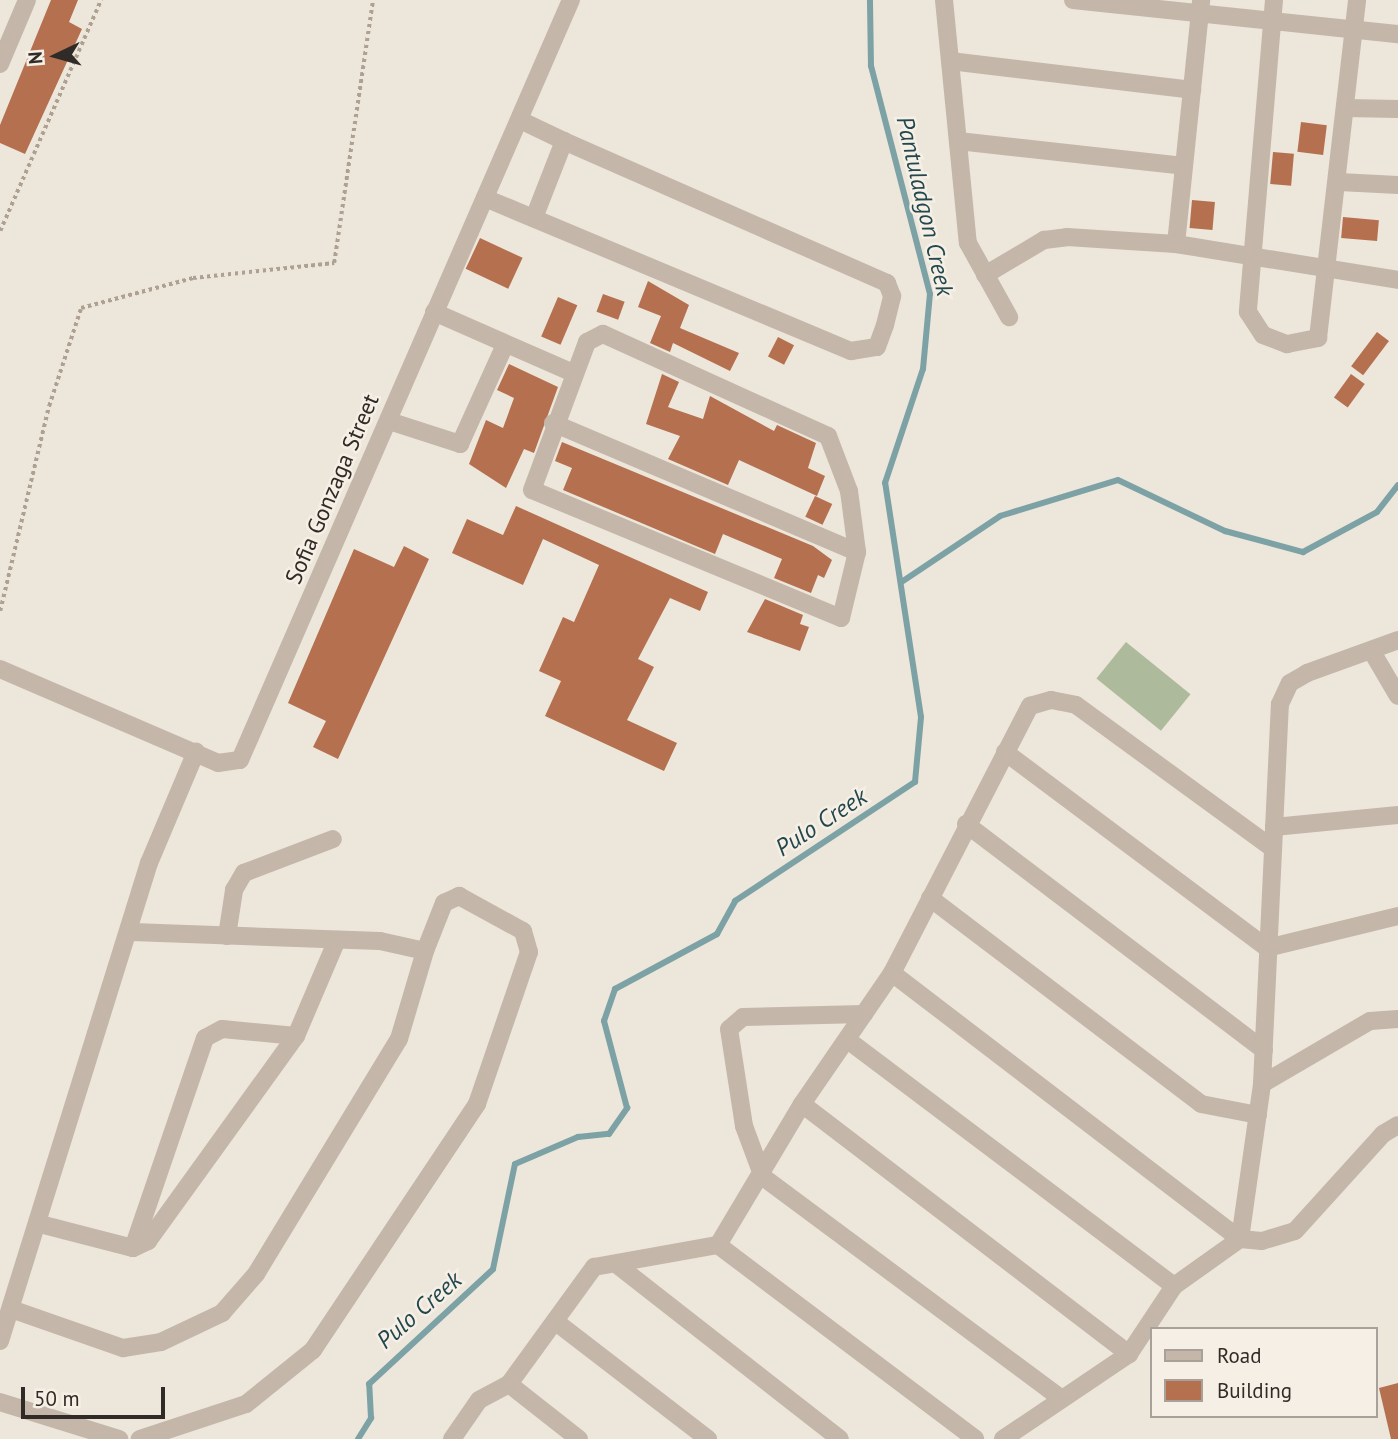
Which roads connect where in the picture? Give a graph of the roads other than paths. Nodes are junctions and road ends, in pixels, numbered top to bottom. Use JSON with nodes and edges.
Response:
{"nodes":[{"id":1,"x":27,"y":0,"type":"edge"},
{"id":2,"x":571,"y":0,"type":"edge"},
{"id":3,"x":944,"y":0,"type":"edge"},
{"id":4,"x":1073,"y":0,"type":"edge"},
{"id":5,"x":1275,"y":0,"type":"edge"},
{"id":6,"x":1357,"y":0,"type":"edge"},
{"id":7,"x":1200,"y":8,"type":"edge"},
{"id":8,"x":1273,"y":23,"type":"junction"},
{"id":9,"x":1354,"y":30,"type":"junction"},
{"id":10,"x":1398,"y":34,"type":"edge"},
{"id":11,"x":5,"y":40,"type":"edge"},
{"id":12,"x":950,"y":61,"type":"junction"},
{"id":13,"x":0,"y":64,"type":"edge"},
{"id":14,"x":1192,"y":90,"type":"junction"},
{"id":15,"x":1346,"y":108,"type":"junction"},
{"id":16,"x":1398,"y":109,"type":"edge"},
{"id":17,"x":520,"y":120,"type":"junction"},
{"id":18,"x":564,"y":141,"type":"junction"},
{"id":19,"x":958,"y":141,"type":"junction"},
{"id":20,"x":1184,"y":166,"type":"junction"},
{"id":21,"x":1339,"y":182,"type":"junction"},
{"id":22,"x":1398,"y":185,"type":"edge"},
{"id":23,"x":485,"y":198,"type":"junction"},
{"id":24,"x":534,"y":218,"type":"junction"},
{"id":25,"x":1176,"y":244,"type":"junction"},
{"id":26,"x":1255,"y":260,"type":"junction"},
{"id":27,"x":1328,"y":269,"type":"junction"},
{"id":28,"x":985,"y":275,"type":"junction"},
{"id":29,"x":1398,"y":280,"type":"edge"},
{"id":30,"x":434,"y":312,"type":"junction"},
{"id":31,"x":1009,"y":317,"type":"dead end"},
{"id":32,"x":505,"y":345,"type":"junction"},
{"id":33,"x":573,"y":373,"type":"junction"},
{"id":34,"x":388,"y":421,"type":"junction"},
{"id":35,"x":552,"y":423,"type":"junction"},
{"id":36,"x":857,"y":552,"type":"junction"},
{"id":37,"x":1398,"y":640,"type":"edge"},
{"id":38,"x":1371,"y":650,"type":"junction"},
{"id":39,"x":0,"y":669,"type":"edge"},
{"id":40,"x":1398,"y":696,"type":"edge"},
{"id":41,"x":196,"y":752,"type":"junction"},
{"id":42,"x":1005,"y":752,"type":"junction"},
{"id":43,"x":1398,"y":815,"type":"edge"},
{"id":44,"x":966,"y":824,"type":"junction"},
{"id":45,"x":1274,"y":827,"type":"junction"},
{"id":46,"x":333,"y":839,"type":"dead end"},
{"id":47,"x":1271,"y":847,"type":"junction"},
{"id":48,"x":930,"y":898,"type":"junction"},
{"id":49,"x":1398,"y":916,"type":"edge"},
{"id":50,"x":132,"y":932,"type":"junction"},
{"id":51,"x":227,"y":936,"type":"junction"},
{"id":52,"x":338,"y":940,"type":"junction"},
{"id":53,"x":1267,"y":948,"type":"junction"},
{"id":54,"x":425,"y":951,"type":"junction"},
{"id":55,"x":892,"y":973,"type":"junction"},
{"id":56,"x":864,"y":1014,"type":"junction"},
{"id":57,"x":1398,"y":1019,"type":"edge"},
{"id":58,"x":296,"y":1036,"type":"junction"},
{"id":59,"x":849,"y":1041,"type":"junction"},
{"id":60,"x":1264,"y":1050,"type":"junction"},
{"id":61,"x":1262,"y":1084,"type":"junction"},
{"id":62,"x":802,"y":1104,"type":"junction"},
{"id":63,"x":1258,"y":1115,"type":"junction"},
{"id":64,"x":1398,"y":1125,"type":"edge"},
{"id":65,"x":764,"y":1177,"type":"junction"},
{"id":66,"x":40,"y":1224,"type":"junction"},
{"id":67,"x":1240,"y":1239,"type":"junction"},
{"id":68,"x":718,"y":1245,"type":"junction"},
{"id":69,"x":133,"y":1248,"type":"junction"},
{"id":70,"x":616,"y":1264,"type":"junction"},
{"id":71,"x":1174,"y":1286,"type":"junction"},
{"id":72,"x":11,"y":1309,"type":"junction"},
{"id":73,"x":556,"y":1322,"type":"junction"},
{"id":74,"x":0,"y":1341,"type":"edge"},
{"id":75,"x":1129,"y":1353,"type":"junction"},
{"id":76,"x":509,"y":1384,"type":"junction"},
{"id":77,"x":1061,"y":1398,"type":"junction"},
{"id":78,"x":0,"y":1402,"type":"edge"},
{"id":79,"x":119,"y":1439,"type":"edge"},
{"id":80,"x":141,"y":1439,"type":"edge"},
{"id":81,"x":452,"y":1439,"type":"edge"},
{"id":82,"x":579,"y":1439,"type":"edge"},
{"id":83,"x":708,"y":1439,"type":"edge"},
{"id":84,"x":840,"y":1439,"type":"edge"},
{"id":85,"x":975,"y":1439,"type":"edge"},
{"id":86,"x":1003,"y":1439,"type":"edge"}],
"edges":[{"from":1,"to":11,"type":"street"},
{"from":2,"to":17,"type":"street","name":"Sofia Gonzaga Street"},
{"from":3,"to":12,"type":"street"},
{"from":4,"to":7,"type":"street"},
{"from":5,"to":8,"type":"street"},
{"from":6,"to":9,"type":"street"},
{"from":7,"to":8,"type":"street"},
{"from":7,"to":14,"type":"street"},
{"from":8,"to":9,"type":"street"},
{"from":8,"to":26,"type":"street"},
{"from":9,"to":10,"type":"street"},
{"from":9,"to":15,"type":"street"},
{"from":11,"to":13,"type":"street"},
{"from":12,"to":14,"type":"street"},
{"from":12,"to":19,"type":"street"},
{"from":14,"to":20,"type":"street"},
{"from":15,"to":16,"type":"street"},
{"from":15,"to":21,"type":"street"},
{"from":17,"to":18,"type":"street"},
{"from":17,"to":23,"type":"street","name":"Sofia Gonzaga Street"},
{"from":18,"to":24,"type":"street"},
{"from":18,"to":24,"type":"street"},
{"from":19,"to":20,"type":"street"},
{"from":19,"to":28,"type":"street"},
{"from":20,"to":25,"type":"street"},
{"from":21,"to":22,"type":"street"},
{"from":21,"to":27,"type":"street"},
{"from":23,"to":24,"type":"street"},
{"from":23,"to":30,"type":"street","name":"Sofia Gonzaga Street"},
{"from":25,"to":26,"type":"street"},
{"from":25,"to":28,"type":"street"},
{"from":26,"to":27,"type":"street"},
{"from":26,"to":27,"type":"street"},
{"from":27,"to":29,"type":"street"},
{"from":28,"to":31,"type":"street"},
{"from":30,"to":32,"type":"street"},
{"from":30,"to":34,"type":"street","name":"Sofia Gonzaga Street"},
{"from":32,"to":33,"type":"street"},
{"from":32,"to":34,"type":"street"},
{"from":33,"to":35,"type":"street"},
{"from":33,"to":36,"type":"street"},
{"from":34,"to":41,"type":"street","name":"Sofia Gonzaga Street"},
{"from":35,"to":36,"type":"street"},
{"from":35,"to":36,"type":"street"},
{"from":37,"to":38,"type":"street"},
{"from":38,"to":40,"type":"street"},
{"from":38,"to":45,"type":"street"},
{"from":39,"to":41,"type":"street","name":"Sofia Gonzaga Street"},
{"from":41,"to":50,"type":"street"},
{"from":42,"to":44,"type":"street"},
{"from":42,"to":47,"type":"street"},
{"from":42,"to":53,"type":"street"},
{"from":43,"to":45,"type":"street"},
{"from":44,"to":48,"type":"street"},
{"from":44,"to":60,"type":"street"},
{"from":45,"to":47,"type":"street"},
{"from":46,"to":51,"type":"street"},
{"from":47,"to":53,"type":"street"},
{"from":48,"to":55,"type":"street"},
{"from":48,"to":63,"type":"street"},
{"from":49,"to":53,"type":"street"},
{"from":50,"to":51,"type":"street"},
{"from":50,"to":66,"type":"street"},
{"from":51,"to":52,"type":"street"},
{"from":52,"to":54,"type":"street"},
{"from":52,"to":58,"type":"street"},
{"from":53,"to":60,"type":"street"},
{"from":54,"to":72,"type":"street"},
{"from":54,"to":80,"type":"street"},
{"from":55,"to":56,"type":"street"},
{"from":55,"to":67,"type":"street"},
{"from":56,"to":59,"type":"street"},
{"from":56,"to":65,"type":"street"},
{"from":57,"to":61,"type":"street"},
{"from":58,"to":69,"type":"street"},
{"from":58,"to":69,"type":"street"},
{"from":59,"to":62,"type":"street"},
{"from":59,"to":71,"type":"street"},
{"from":60,"to":61,"type":"street"},
{"from":61,"to":63,"type":"street"},
{"from":62,"to":65,"type":"street"},
{"from":62,"to":75,"type":"street"},
{"from":63,"to":67,"type":"street"},
{"from":64,"to":67,"type":"street"},
{"from":65,"to":68,"type":"street"},
{"from":65,"to":77,"type":"street"},
{"from":66,"to":69,"type":"street"},
{"from":66,"to":72,"type":"street"},
{"from":67,"to":71,"type":"street"},
{"from":68,"to":70,"type":"street"},
{"from":68,"to":85,"type":"street"},
{"from":70,"to":73,"type":"street"},
{"from":70,"to":84,"type":"street"},
{"from":71,"to":75,"type":"street"},
{"from":72,"to":74,"type":"street"},
{"from":73,"to":76,"type":"street"},
{"from":73,"to":83,"type":"street"},
{"from":75,"to":77,"type":"street"},
{"from":76,"to":81,"type":"street"},
{"from":76,"to":82,"type":"street"},
{"from":77,"to":86,"type":"street"},
{"from":78,"to":79,"type":"street"}]}
